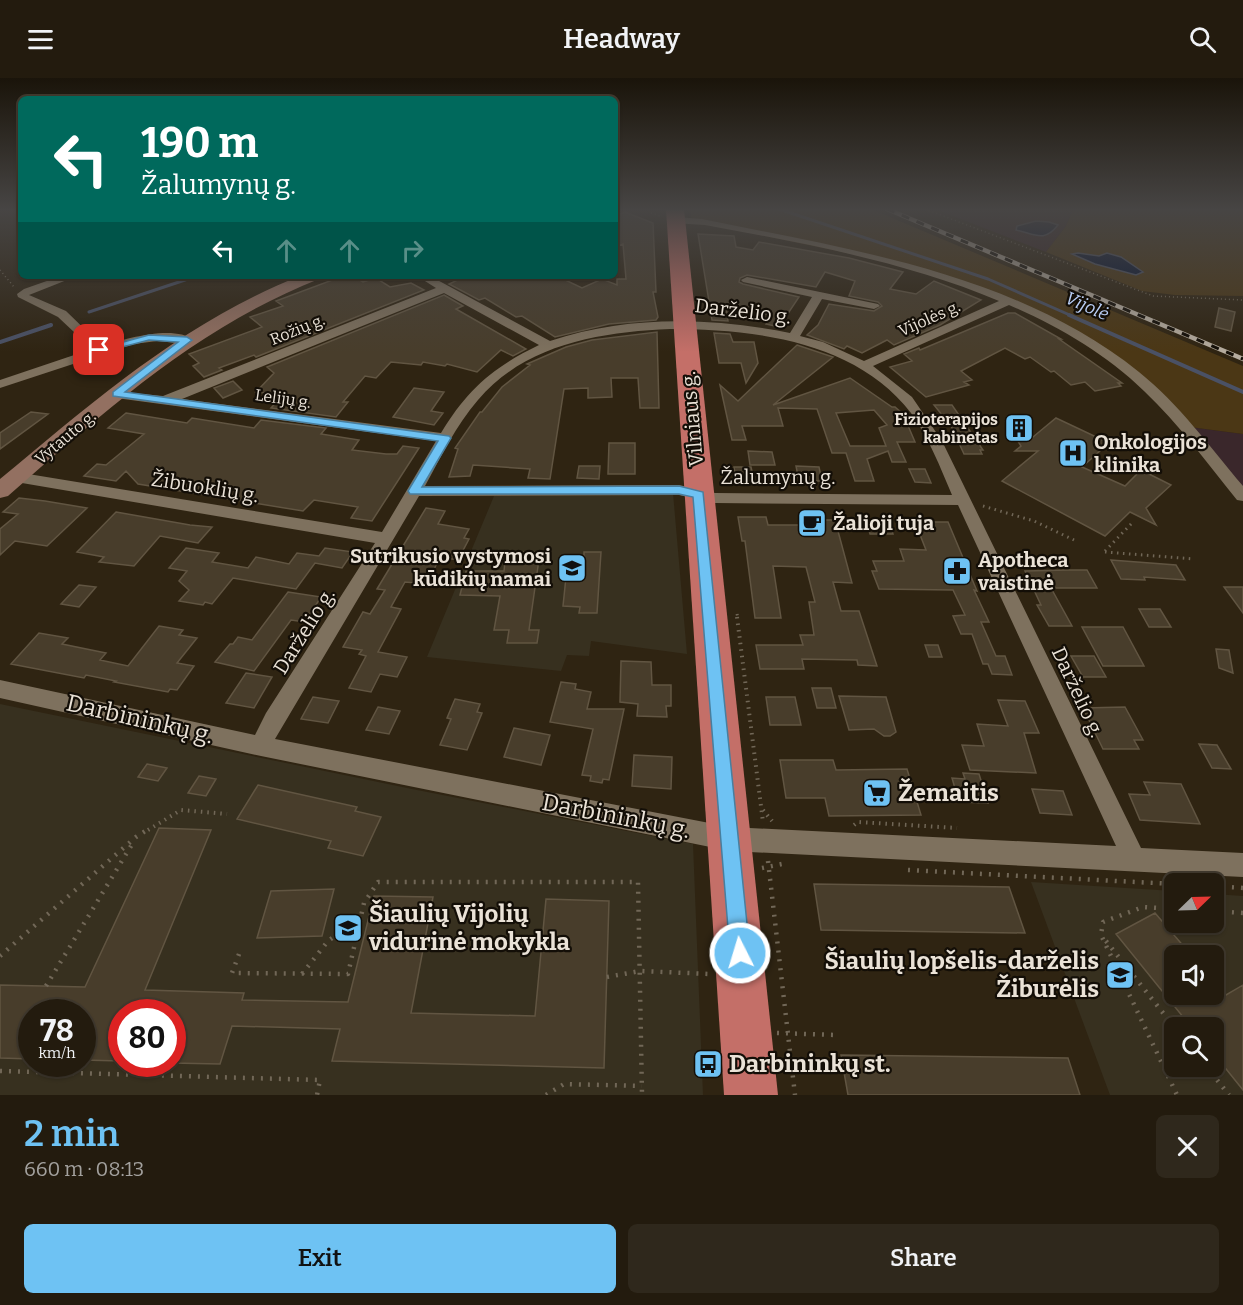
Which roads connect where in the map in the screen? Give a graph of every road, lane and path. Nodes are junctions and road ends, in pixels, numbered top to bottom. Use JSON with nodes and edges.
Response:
{"nodes":[{"id":1,"x":678,"y":256,"type":"edge"},
{"id":2,"x":864,"y":256,"type":"edge"},
{"id":3,"x":1049,"y":256,"type":"edge"},
{"id":4,"x":0,"y":270,"type":"edge"},
{"id":5,"x":64,"y":279,"type":"edge"},
{"id":6,"x":307,"y":279,"type":"edge"},
{"id":7,"x":427,"y":279,"type":"edge"},
{"id":8,"x":747,"y":280,"type":"dead end"},
{"id":9,"x":443,"y":289,"type":"junction"},
{"id":10,"x":23,"y":294,"type":"junction"},
{"id":11,"x":819,"y":295,"type":"junction"},
{"id":12,"x":1243,"y":300,"type":"edge"},
{"id":13,"x":1009,"y":301,"type":"junction"},
{"id":14,"x":874,"y":306,"type":"dead end"},
{"id":15,"x":684,"y":325,"type":"junction"},
{"id":16,"x":793,"y":337,"type":"junction"},
{"id":17,"x":187,"y":340,"type":"junction"},
{"id":18,"x":548,"y":345,"type":"junction"},
{"id":19,"x":99,"y":350,"type":"junction"},
{"id":20,"x":863,"y":366,"type":"junction"},
{"id":21,"x":0,"y":384,"type":"edge"},
{"id":22,"x":116,"y":394,"type":"junction"},
{"id":23,"x":164,"y":400,"type":"junction"},
{"id":24,"x":445,"y":438,"type":"junction"},
{"id":25,"x":16,"y":477,"type":"junction"},
{"id":26,"x":0,"y":491,"type":"edge"},
{"id":27,"x":414,"y":491,"type":"junction"},
{"id":28,"x":699,"y":495,"type":"junction"},
{"id":29,"x":1243,"y":496,"type":"edge"},
{"id":30,"x":963,"y":500,"type":"junction"},
{"id":31,"x":1133,"y":522,"type":"dead end"},
{"id":32,"x":387,"y":539,"type":"junction"},
{"id":33,"x":1074,"y":540,"type":"dead end"},
{"id":34,"x":1194,"y":559,"type":"dead end"},
{"id":35,"x":0,"y":689,"type":"edge"},
{"id":36,"x":261,"y":746,"type":"junction"},
{"id":37,"x":227,"y":814,"type":"dead end"},
{"id":38,"x":136,"y":837,"type":"junction"},
{"id":39,"x":748,"y":840,"type":"junction"},
{"id":40,"x":1134,"y":859,"type":"junction"},
{"id":41,"x":790,"y":862,"type":"dead end"},
{"id":42,"x":1243,"y":865,"type":"edge"},
{"id":43,"x":768,"y":869,"type":"junction"},
{"id":44,"x":899,"y":869,"type":"dead end"},
{"id":45,"x":1164,"y":883,"type":"edge"},
{"id":46,"x":1224,"y":887,"type":"edge"},
{"id":47,"x":1243,"y":888,"type":"edge"},
{"id":48,"x":1164,"y":908,"type":"edge"},
{"id":49,"x":1224,"y":912,"type":"edge"},
{"id":50,"x":1243,"y":913,"type":"edge"},
{"id":51,"x":360,"y":918,"type":"junction"},
{"id":52,"x":1101,"y":935,"type":"junction"},
{"id":53,"x":238,"y":954,"type":"dead end"},
{"id":54,"x":0,"y":956,"type":"edge"},
{"id":55,"x":639,"y":971,"type":"junction"},
{"id":56,"x":302,"y":974,"type":"junction"},
{"id":57,"x":742,"y":975,"type":"junction"},
{"id":58,"x":607,"y":977,"type":"dead end"},
{"id":59,"x":45,"y":986,"type":"dead end"},
{"id":60,"x":1166,"y":1017,"type":"edge"},
{"id":61,"x":766,"y":1032,"type":"junction"},
{"id":62,"x":836,"y":1035,"type":"dead end"},
{"id":63,"x":0,"y":1071,"type":"edge"},
{"id":64,"x":1215,"y":1077,"type":"edge"},
{"id":65,"x":642,"y":1086,"type":"junction"},
{"id":66,"x":317,"y":1095,"type":"edge"},
{"id":67,"x":546,"y":1095,"type":"edge"},
{"id":68,"x":642,"y":1095,"type":"edge"},
{"id":69,"x":751,"y":1095,"type":"edge"},
{"id":70,"x":795,"y":1095,"type":"edge"},
{"id":71,"x":1177,"y":1095,"type":"edge"},
{"id":72,"x":1229,"y":1095,"type":"edge"}],
"edges":[{"from":1,"to":15,"type":"highway","name":"Vilniaus g."},
{"from":2,"to":13,"type":"street"},
{"from":3,"to":12,"type":"path"},
{"from":4,"to":10,"type":"path"},
{"from":5,"to":10,"type":"street"},
{"from":6,"to":17,"type":"main road","name":"Vytauto g."},
{"from":7,"to":9,"type":"street"},
{"from":8,"to":11,"type":"street"},
{"from":9,"to":18,"type":"street"},
{"from":9,"to":23,"type":"street","name":"Rožių g."},
{"from":10,"to":19,"type":"street"},
{"from":11,"to":14,"type":"street"},
{"from":11,"to":16,"type":"street"},
{"from":13,"to":20,"type":"street","name":"Vijolės g."},
{"from":13,"to":29,"type":"street"},
{"from":15,"to":16,"type":"street","name":"Darželio g."},
{"from":15,"to":18,"type":"street","name":"Darželio g."},
{"from":15,"to":28,"type":"highway","name":"Vilniaus g."},
{"from":16,"to":20,"type":"street","name":"Darželio g."},
{"from":17,"to":19,"type":"street"},
{"from":17,"to":22,"type":"main road","name":"Vytauto g."},
{"from":18,"to":24,"type":"street","name":"Darželio g."},
{"from":19,"to":21,"type":"street"},
{"from":20,"to":30,"type":"street","name":"Darželio g."},
{"from":22,"to":23,"type":"street","name":"Lelijų g."},
{"from":22,"to":25,"type":"main road","name":"Vytauto g."},
{"from":23,"to":24,"type":"street","name":"Lelijų g."},
{"from":24,"to":27,"type":"street","name":"Darželio g."},
{"from":25,"to":26,"type":"main road","name":"Vytauto g."},
{"from":25,"to":32,"type":"street","name":"Žibuoklių g."},
{"from":27,"to":28,"type":"street","name":"Žalumynų g."},
{"from":27,"to":32,"type":"street","name":"Darželio g."},
{"from":28,"to":30,"type":"street","name":"Žalumynų g."},
{"from":28,"to":39,"type":"highway","name":"Vilniaus g."},
{"from":30,"to":33,"type":"path"},
{"from":30,"to":40,"type":"street","name":"Darželio g."},
{"from":31,"to":34,"type":"path"},
{"from":32,"to":36,"type":"street","name":"Darželio g."},
{"from":35,"to":36,"type":"street","name":"Darbininkų g."},
{"from":36,"to":39,"type":"street","name":"Darbininkų g."},
{"from":37,"to":38,"type":"path"},
{"from":38,"to":54,"type":"path"},
{"from":38,"to":59,"type":"path"},
{"from":39,"to":40,"type":"street","name":"Darbininkų g."},
{"from":39,"to":43,"type":"path"},
{"from":39,"to":57,"type":"highway","name":"Vilniaus g."},
{"from":40,"to":42,"type":"street","name":"Darbininkų g."},
{"from":41,"to":43,"type":"path"},
{"from":43,"to":61,"type":"path"},
{"from":44,"to":45,"type":"path"},
{"from":46,"to":47,"type":"path"},
{"from":48,"to":52,"type":"path"},
{"from":49,"to":50,"type":"path"},
{"from":51,"to":55,"type":"path"},
{"from":51,"to":56,"type":"path"},
{"from":51,"to":56,"type":"path"},
{"from":52,"to":60,"type":"path"},
{"from":52,"to":71,"type":"path"},
{"from":53,"to":56,"type":"path"},
{"from":55,"to":57,"type":"path"},
{"from":55,"to":58,"type":"path"},
{"from":55,"to":65,"type":"path"},
{"from":57,"to":61,"type":"highway","name":"Vilniaus g."},
{"from":61,"to":62,"type":"path"},
{"from":61,"to":69,"type":"highway","name":"Vilniaus g."},
{"from":61,"to":70,"type":"path"},
{"from":63,"to":66,"type":"path"},
{"from":64,"to":72,"type":"path"},
{"from":65,"to":67,"type":"path"},
{"from":65,"to":68,"type":"path"}]}
